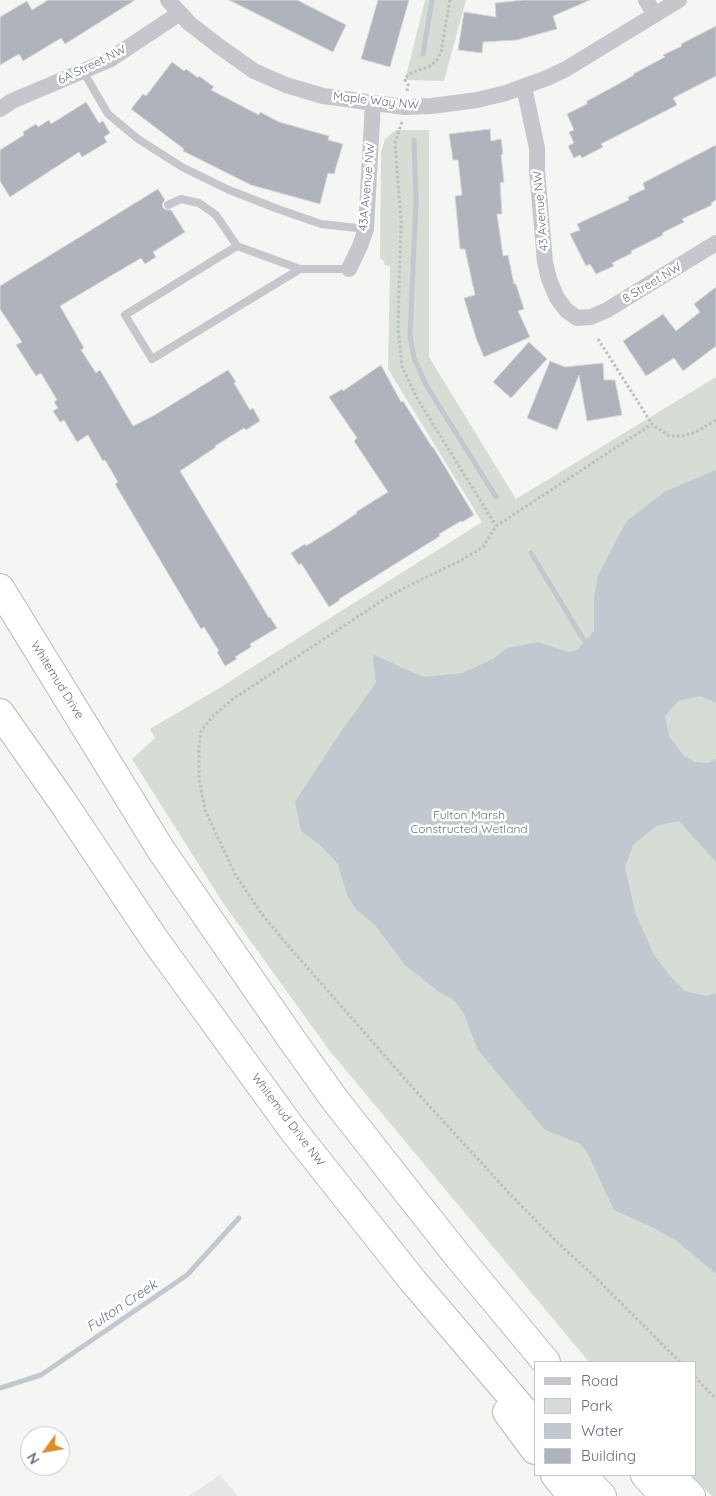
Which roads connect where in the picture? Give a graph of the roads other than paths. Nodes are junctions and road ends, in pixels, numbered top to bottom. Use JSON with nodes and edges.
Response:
{"nodes":[{"id":1,"x":168,"y":0,"type":"edge"},
{"id":2,"x":646,"y":0,"type":"edge"},
{"id":3,"x":679,"y":0,"type":"edge"},
{"id":4,"x":180,"y":14,"type":"junction"},
{"id":5,"x":655,"y":15,"type":"junction"},
{"id":6,"x":83,"y":71,"type":"junction"},
{"id":7,"x":524,"y":87,"type":"junction"},
{"id":8,"x":373,"y":103,"type":"junction"},
{"id":9,"x":0,"y":109,"type":"edge"},
{"id":10,"x":168,"y":205,"type":"dead end"},
{"id":11,"x":366,"y":228,"type":"junction"},
{"id":12,"x":716,"y":242,"type":"edge"},
{"id":13,"x":237,"y":246,"type":"junction"},
{"id":14,"x":300,"y":268,"type":"junction"},
{"id":15,"x":349,"y":269,"type":"joint"},
{"id":16,"x":586,"y":318,"type":"joint"},
{"id":17,"x":0,"y":573,"type":"edge"},
{"id":18,"x":0,"y":588,"type":"edge"},
{"id":19,"x":0,"y":713,"type":"edge"},
{"id":20,"x":78,"y":714,"type":"junction"},
{"id":21,"x":457,"y":1255,"type":"junction"},
{"id":22,"x":413,"y":1281,"type":"junction"},
{"id":23,"x":545,"y":1361,"type":"edge"},
{"id":24,"x":560,"y":1361,"type":"edge"},
{"id":25,"x":534,"y":1423,"type":"edge"},
{"id":26,"x":534,"y":1449,"type":"edge"},
{"id":27,"x":556,"y":1476,"type":"edge"},
{"id":28,"x":583,"y":1476,"type":"edge"},
{"id":29,"x":645,"y":1476,"type":"edge"},
{"id":30,"x":671,"y":1476,"type":"edge"},
{"id":31,"x":572,"y":1496,"type":"edge"},
{"id":32,"x":602,"y":1496,"type":"edge"},
{"id":33,"x":664,"y":1496,"type":"edge"},
{"id":34,"x":691,"y":1496,"type":"edge"}],
"edges":[{"from":1,"to":4,"type":"street","name":"Maple Way NW"},
{"from":2,"to":5,"type":"street"},
{"from":3,"to":5,"type":"street","name":"Maple Way NW"},
{"from":4,"to":6,"type":"street","name":"6A Street NW"},
{"from":4,"to":8,"type":"street","name":"Maple Way NW"},
{"from":5,"to":7,"type":"street","name":"Maple Way NW"},
{"from":6,"to":9,"type":"street","name":"6A Street NW"},
{"from":6,"to":11,"type":"lane"},
{"from":7,"to":8,"type":"street","name":"Maple Way NW"},
{"from":7,"to":16,"type":"street","name":"43 Avenue NW"},
{"from":8,"to":11,"type":"street","name":"43A Avenue NW"},
{"from":10,"to":13,"type":"lane"},
{"from":11,"to":15,"type":"street","name":"43A Avenue NW"},
{"from":12,"to":16,"type":"street","name":"8 Street NW"},
{"from":13,"to":14,"type":"lane"},
{"from":13,"to":14,"type":"lane"},
{"from":14,"to":15,"type":"lane"},
{"from":17,"to":20,"type":"highway"},
{"from":18,"to":20,"type":"highway","name":"Whitemud Drive"},
{"from":19,"to":22,"type":"highway","name":"Whitemud Drive NW"},
{"from":20,"to":21,"type":"highway","name":"Whitemud Drive"},
{"from":21,"to":23,"type":"highway"},
{"from":21,"to":24,"type":"highway"},
{"from":22,"to":25,"type":"highway","name":"Whitemud Drive NW"},
{"from":22,"to":26,"type":"highway"},
{"from":27,"to":31,"type":"highway"},
{"from":28,"to":32,"type":"highway"},
{"from":29,"to":33,"type":"highway"},
{"from":30,"to":34,"type":"highway"}]}
